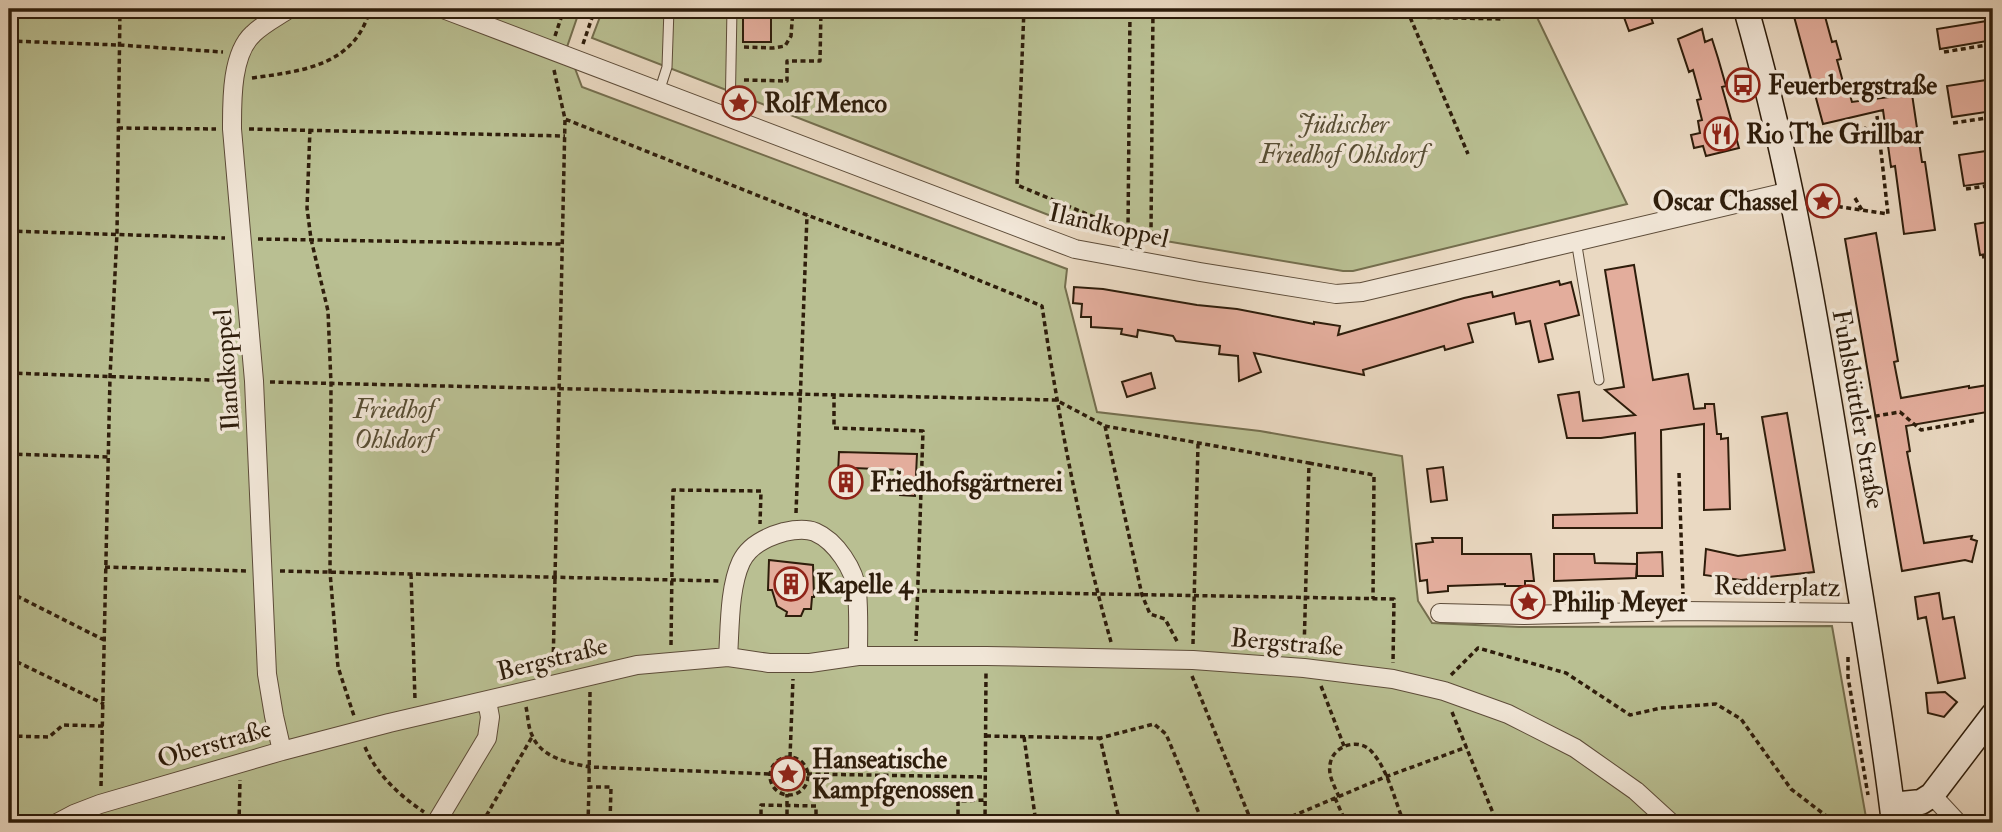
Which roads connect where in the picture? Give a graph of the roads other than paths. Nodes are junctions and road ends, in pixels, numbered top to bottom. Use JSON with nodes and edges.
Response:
{"nodes":[{"id":1,"x":289,"y":9,"type":"edge"},
{"id":2,"x":443,"y":9,"type":"edge"},
{"id":3,"x":668,"y":9,"type":"edge"},
{"id":4,"x":732,"y":9,"type":"edge"},
{"id":5,"x":1746,"y":9,"type":"edge"},
{"id":6,"x":659,"y":92,"type":"junction"},
{"id":7,"x":730,"y":118,"type":"junction"},
{"id":8,"x":1791,"y":191,"type":"junction"},
{"id":9,"x":1576,"y":240,"type":"junction"},
{"id":10,"x":1599,"y":380,"type":"dead end"},
{"id":11,"x":1440,"y":613,"type":"dead end"},
{"id":12,"x":1863,"y":613,"type":"junction"},
{"id":13,"x":858,"y":656,"type":"junction"},
{"id":14,"x":729,"y":657,"type":"junction"},
{"id":15,"x":487,"y":701,"type":"junction"},
{"id":16,"x":1993,"y":715,"type":"edge"},
{"id":17,"x":389,"y":723,"type":"joint"},
{"id":18,"x":282,"y":751,"type":"junction"},
{"id":19,"x":1932,"y":795,"type":"junction"},
{"id":20,"x":1893,"y":814,"type":"edge"},
{"id":21,"x":436,"y":822,"type":"edge"},
{"id":22,"x":57,"y":823,"type":"edge"},
{"id":23,"x":1671,"y":823,"type":"edge"},
{"id":24,"x":1958,"y":823,"type":"edge"}],
"edges":[{"from":1,"to":18,"type":"street","name":"Ilandkoppel"},
{"from":2,"to":6,"type":"street","name":"Ilandkoppel"},
{"from":3,"to":6,"type":"lane"},
{"from":4,"to":7,"type":"lane"},
{"from":5,"to":8,"type":"main road","name":"Fuhlsbüttler Straße"},
{"from":6,"to":7,"type":"street","name":"Ilandkoppel"},
{"from":7,"to":9,"type":"street","name":"Ilandkoppel"},
{"from":8,"to":9,"type":"street","name":"Ilandkoppel"},
{"from":8,"to":12,"type":"main road","name":"Fuhlsbüttler Straße"},
{"from":9,"to":10,"type":"lane"},
{"from":11,"to":12,"type":"street","name":"Redderplatz"},
{"from":12,"to":20,"type":"main road","name":"Fuhlsbüttler Straße"},
{"from":13,"to":14,"type":"street","name":"Bergstraße"},
{"from":13,"to":14,"type":"street"},
{"from":13,"to":23,"type":"street","name":"Bergstraße"},
{"from":14,"to":15,"type":"street","name":"Bergstraße"},
{"from":15,"to":17,"type":"street","name":"Bergstraße"},
{"from":15,"to":21,"type":"street"},
{"from":16,"to":19,"type":"main road"},
{"from":17,"to":18,"type":"street","name":"Oberstraße"},
{"from":18,"to":22,"type":"street","name":"Oberstraße"},
{"from":19,"to":20,"type":"main road"},
{"from":19,"to":24,"type":"street"}]}
